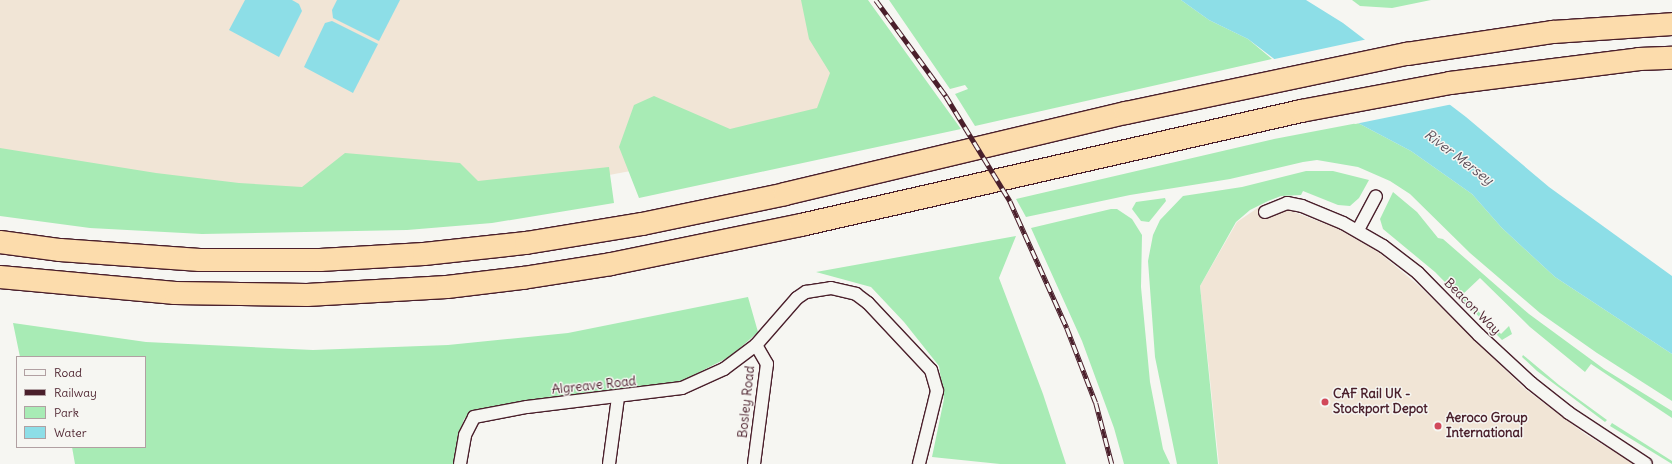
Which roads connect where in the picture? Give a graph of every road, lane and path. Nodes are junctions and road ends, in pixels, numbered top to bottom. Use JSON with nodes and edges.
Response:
{"nodes":[{"id":1,"x":1672,"y":24,"type":"edge"},
{"id":2,"x":1672,"y":58,"type":"edge"},
{"id":3,"x":1376,"y":196,"type":"dead end"},
{"id":4,"x":1265,"y":212,"type":"dead end"},
{"id":5,"x":1358,"y":230,"type":"junction"},
{"id":6,"x":0,"y":242,"type":"edge"},
{"id":7,"x":0,"y":277,"type":"edge"},
{"id":8,"x":756,"y":345,"type":"junction"},
{"id":9,"x":618,"y":397,"type":"junction"},
{"id":10,"x":460,"y":464,"type":"edge"},
{"id":11,"x":609,"y":464,"type":"edge"},
{"id":12,"x":754,"y":464,"type":"edge"},
{"id":13,"x":919,"y":464,"type":"edge"},
{"id":14,"x":1646,"y":464,"type":"edge"}],
"edges":[{"from":1,"to":6,"type":"highway"},
{"from":2,"to":7,"type":"highway"},
{"from":3,"to":5,"type":"street"},
{"from":4,"to":5,"type":"street","name":"Beacon Way"},
{"from":5,"to":14,"type":"street","name":"Beacon Way"},
{"from":8,"to":9,"type":"street","name":"Algreave Road"},
{"from":8,"to":12,"type":"street","name":"Bosley Road"},
{"from":8,"to":13,"type":"street","name":"Algreave Road"},
{"from":9,"to":10,"type":"street","name":"Algreave Road"},
{"from":9,"to":11,"type":"street"}]}
